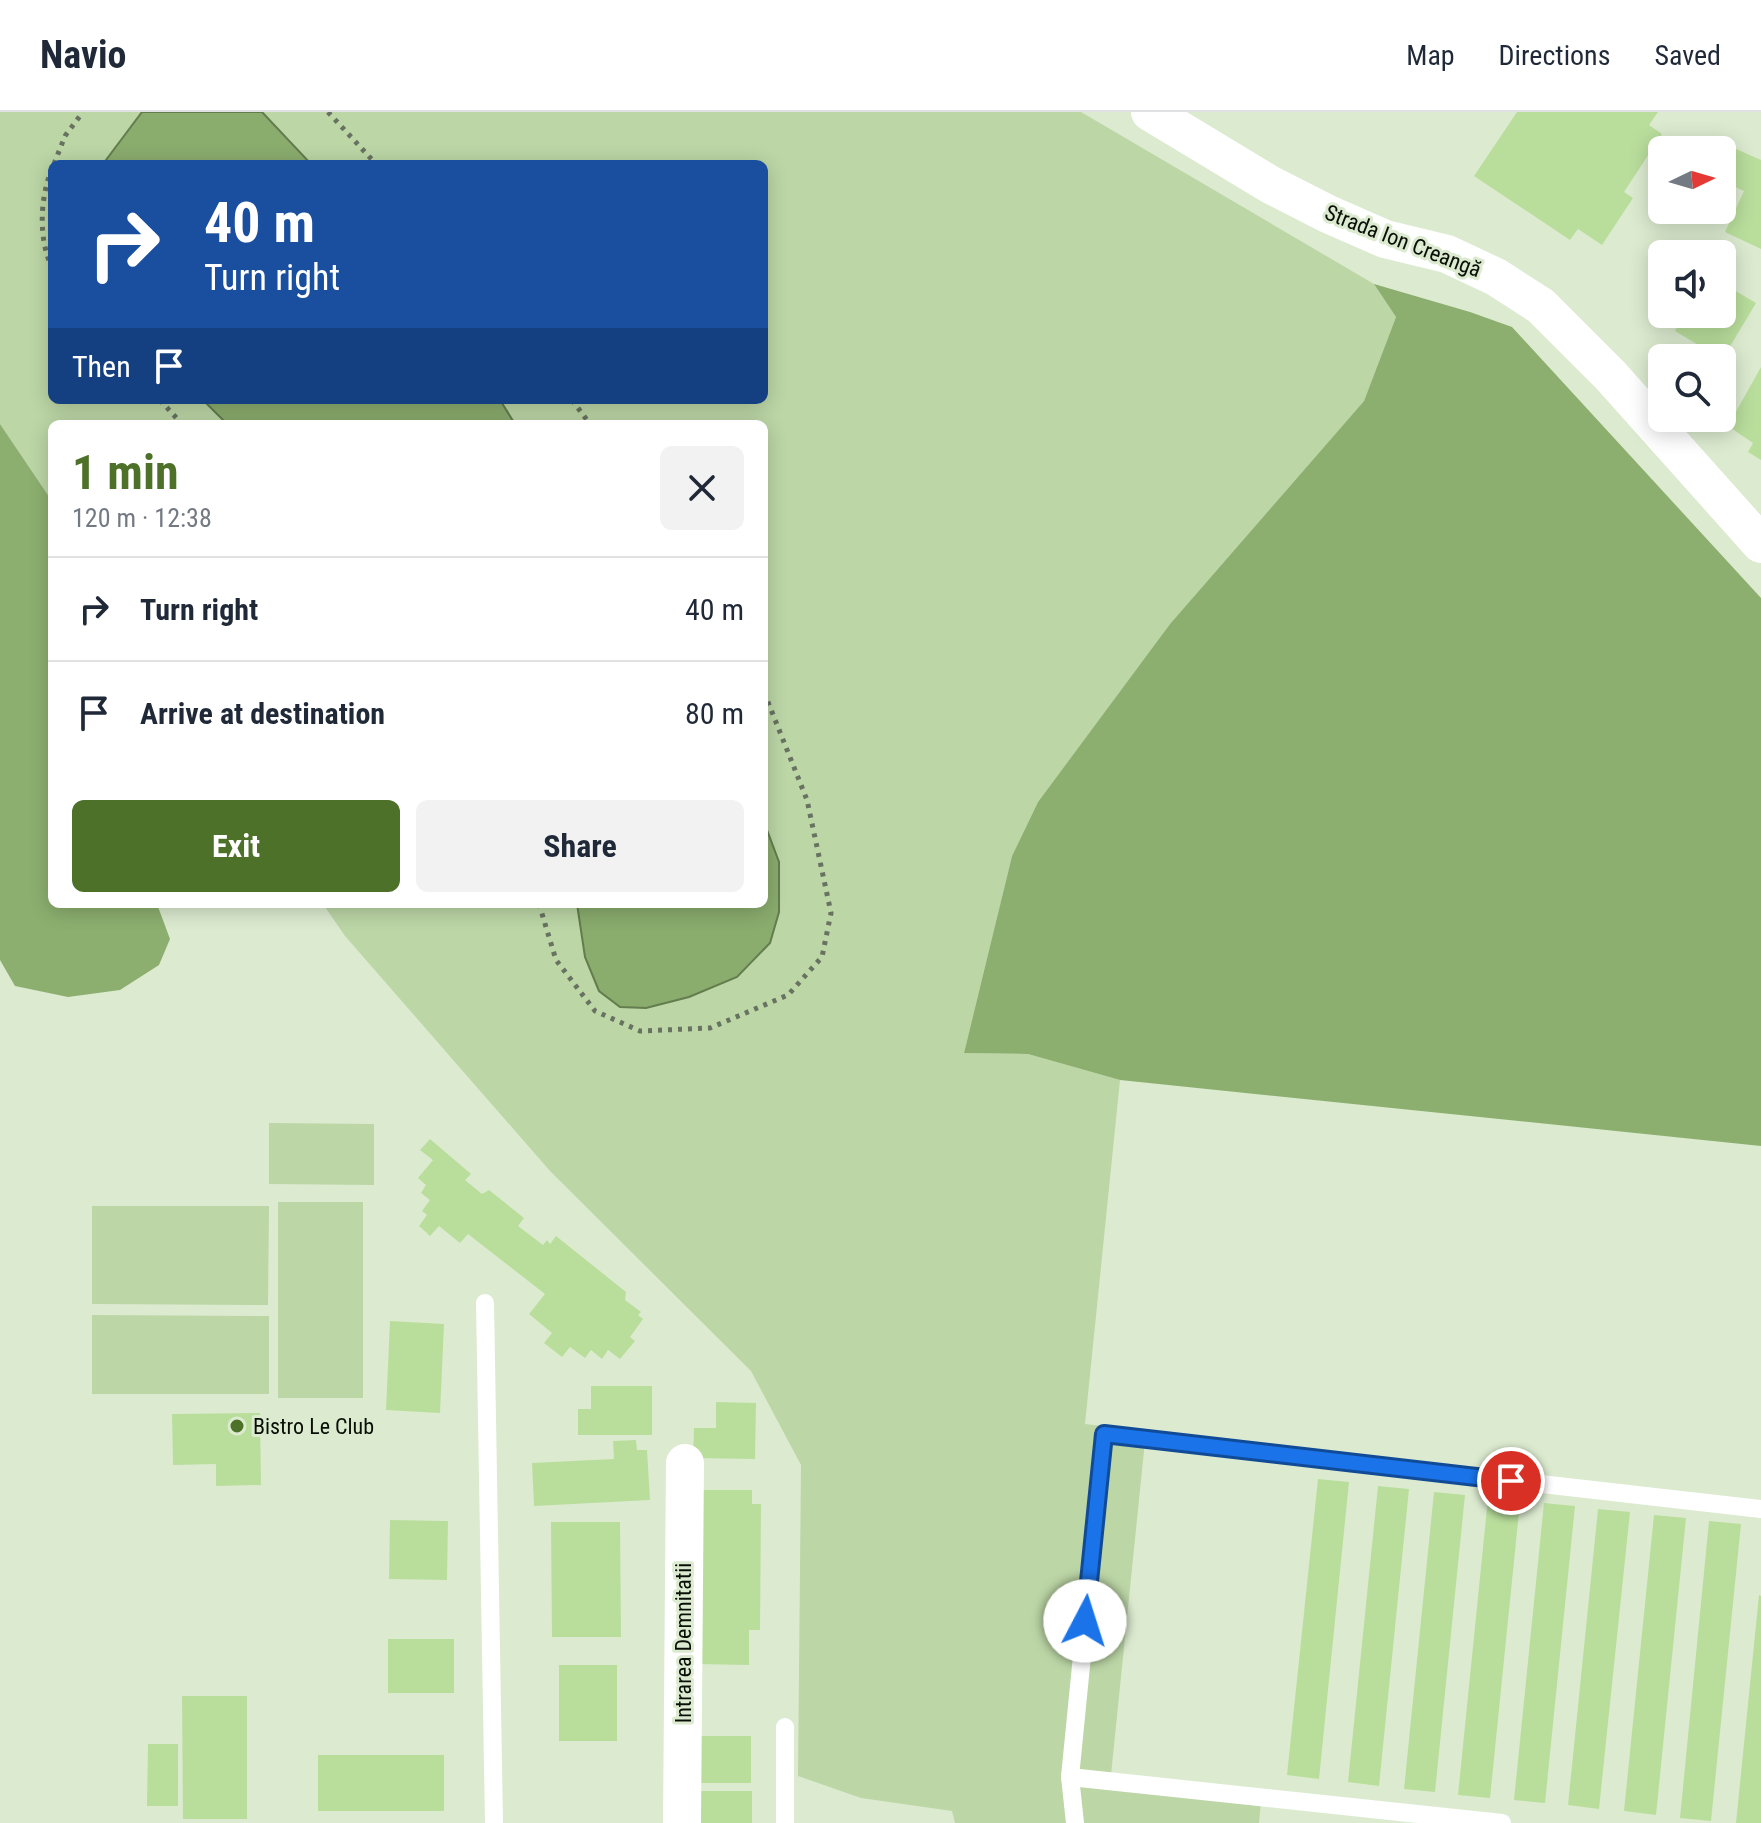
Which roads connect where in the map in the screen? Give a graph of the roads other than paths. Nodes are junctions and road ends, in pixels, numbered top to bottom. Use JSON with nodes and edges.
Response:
{"nodes":[{"id":1,"x":1150,"y":112,"type":"edge"},
{"id":2,"x":1761,"y":544,"type":"edge"},
{"id":3,"x":485,"y":1303,"type":"dead end"},
{"id":4,"x":685,"y":1463,"type":"dead end"},
{"id":5,"x":1761,"y":1509,"type":"edge"},
{"id":6,"x":785,"y":1727,"type":"dead end"},
{"id":7,"x":1070,"y":1777,"type":"junction"},
{"id":8,"x":494,"y":1823,"type":"edge"},
{"id":9,"x":682,"y":1823,"type":"edge"},
{"id":10,"x":785,"y":1823,"type":"edge"},
{"id":11,"x":1075,"y":1823,"type":"edge"},
{"id":12,"x":1502,"y":1823,"type":"edge"}],
"edges":[{"from":1,"to":2,"type":"street","name":"Strada Ion Creangă"},
{"from":3,"to":8,"type":"lane"},
{"from":4,"to":9,"type":"street","name":"Intrarea Demnitatii"},
{"from":5,"to":7,"type":"lane"},
{"from":6,"to":10,"type":"lane"},
{"from":7,"to":11,"type":"lane"},
{"from":7,"to":12,"type":"lane"}]}
